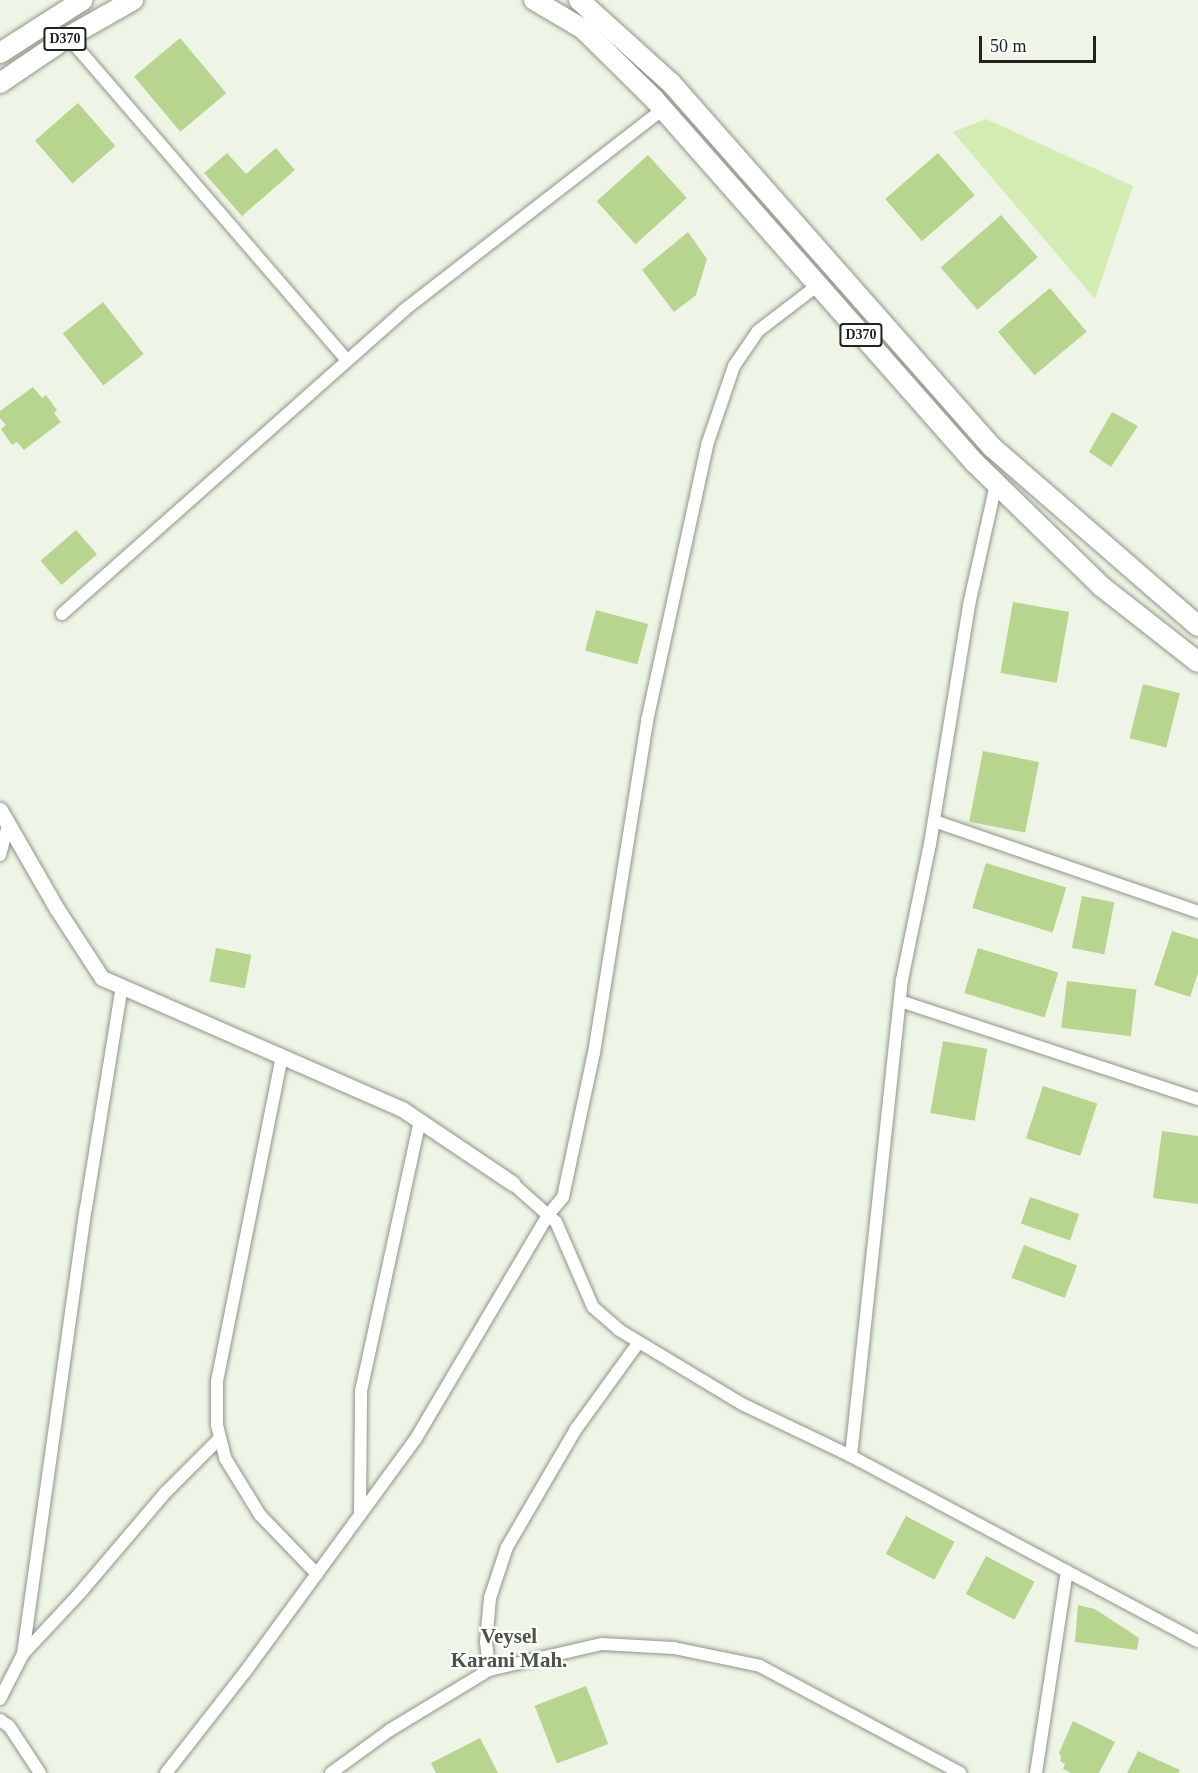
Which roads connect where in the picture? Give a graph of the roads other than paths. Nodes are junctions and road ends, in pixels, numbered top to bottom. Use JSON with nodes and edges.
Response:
{"nodes":[{"id":1,"x":83,"y":0,"type":"edge"},
{"id":2,"x":133,"y":0,"type":"edge"},
{"id":3,"x":534,"y":0,"type":"edge"},
{"id":4,"x":579,"y":0,"type":"edge"},
{"id":5,"x":68,"y":37,"type":"junction"},
{"id":6,"x":0,"y":53,"type":"edge"},
{"id":7,"x":0,"y":83,"type":"edge"},
{"id":8,"x":663,"y":110,"type":"junction"},
{"id":9,"x":818,"y":285,"type":"junction"},
{"id":10,"x":347,"y":360,"type":"junction"},
{"id":11,"x":996,"y":484,"type":"junction"},
{"id":12,"x":62,"y":614,"type":"dead end"},
{"id":13,"x":1198,"y":626,"type":"edge"},
{"id":14,"x":1198,"y":662,"type":"edge"},
{"id":15,"x":0,"y":810,"type":"edge"},
{"id":16,"x":934,"y":820,"type":"junction"},
{"id":17,"x":8,"y":826,"type":"junction"},
{"id":18,"x":0,"y":855,"type":"edge"},
{"id":19,"x":1198,"y":912,"type":"edge"},
{"id":20,"x":122,"y":986,"type":"junction"},
{"id":21,"x":900,"y":1001,"type":"junction"},
{"id":22,"x":282,"y":1056,"type":"junction"},
{"id":23,"x":1198,"y":1100,"type":"edge"},
{"id":24,"x":420,"y":1121,"type":"junction"},
{"id":25,"x":512,"y":1183,"type":"joint"},
{"id":26,"x":548,"y":1215,"type":"junction"},
{"id":27,"x":639,"y":1342,"type":"junction"},
{"id":28,"x":220,"y":1438,"type":"junction"},
{"id":29,"x":851,"y":1456,"type":"junction"},
{"id":30,"x":360,"y":1515,"type":"junction"},
{"id":31,"x":1067,"y":1571,"type":"junction"},
{"id":32,"x":317,"y":1574,"type":"junction"},
{"id":33,"x":1198,"y":1641,"type":"edge"},
{"id":34,"x":23,"y":1654,"type":"junction"},
{"id":35,"x":489,"y":1670,"type":"junction"},
{"id":36,"x":0,"y":1699,"type":"edge"},
{"id":37,"x":0,"y":1720,"type":"edge"},
{"id":38,"x":40,"y":1773,"type":"edge"},
{"id":39,"x":166,"y":1773,"type":"edge"},
{"id":40,"x":331,"y":1773,"type":"edge"},
{"id":41,"x":960,"y":1773,"type":"edge"},
{"id":42,"x":1036,"y":1773,"type":"edge"}],
"edges":[{"from":1,"to":6,"type":"highway","number":"D370"},
{"from":2,"to":5,"type":"highway","number":"D370"},
{"from":3,"to":8,"type":"highway","number":"D370"},
{"from":4,"to":13,"type":"highway","number":"D370"},
{"from":5,"to":7,"type":"highway","number":"D370"},
{"from":5,"to":10,"type":"street"},
{"from":8,"to":9,"type":"highway","number":"D370"},
{"from":8,"to":10,"type":"street"},
{"from":9,"to":11,"type":"highway","number":"D370"},
{"from":9,"to":26,"type":"street"},
{"from":10,"to":12,"type":"street"},
{"from":11,"to":14,"type":"highway","number":"D370"},
{"from":11,"to":16,"type":"street"},
{"from":15,"to":17,"type":"street"},
{"from":16,"to":19,"type":"street"},
{"from":16,"to":21,"type":"street"},
{"from":17,"to":18,"type":"street"},
{"from":17,"to":20,"type":"street"},
{"from":20,"to":22,"type":"street"},
{"from":20,"to":34,"type":"street"},
{"from":21,"to":23,"type":"street"},
{"from":21,"to":29,"type":"street"},
{"from":22,"to":24,"type":"street"},
{"from":22,"to":28,"type":"street"},
{"from":24,"to":25,"type":"street"},
{"from":24,"to":30,"type":"street"},
{"from":25,"to":26,"type":"street"},
{"from":26,"to":27,"type":"street"},
{"from":26,"to":30,"type":"street"},
{"from":27,"to":29,"type":"street"},
{"from":27,"to":35,"type":"street"},
{"from":28,"to":32,"type":"street"},
{"from":28,"to":34,"type":"street"},
{"from":29,"to":31,"type":"street"},
{"from":30,"to":32,"type":"street"},
{"from":31,"to":33,"type":"street"},
{"from":31,"to":42,"type":"street"},
{"from":32,"to":39,"type":"street"},
{"from":34,"to":36,"type":"street"},
{"from":35,"to":40,"type":"street"},
{"from":35,"to":41,"type":"street"},
{"from":37,"to":38,"type":"street"}]}
